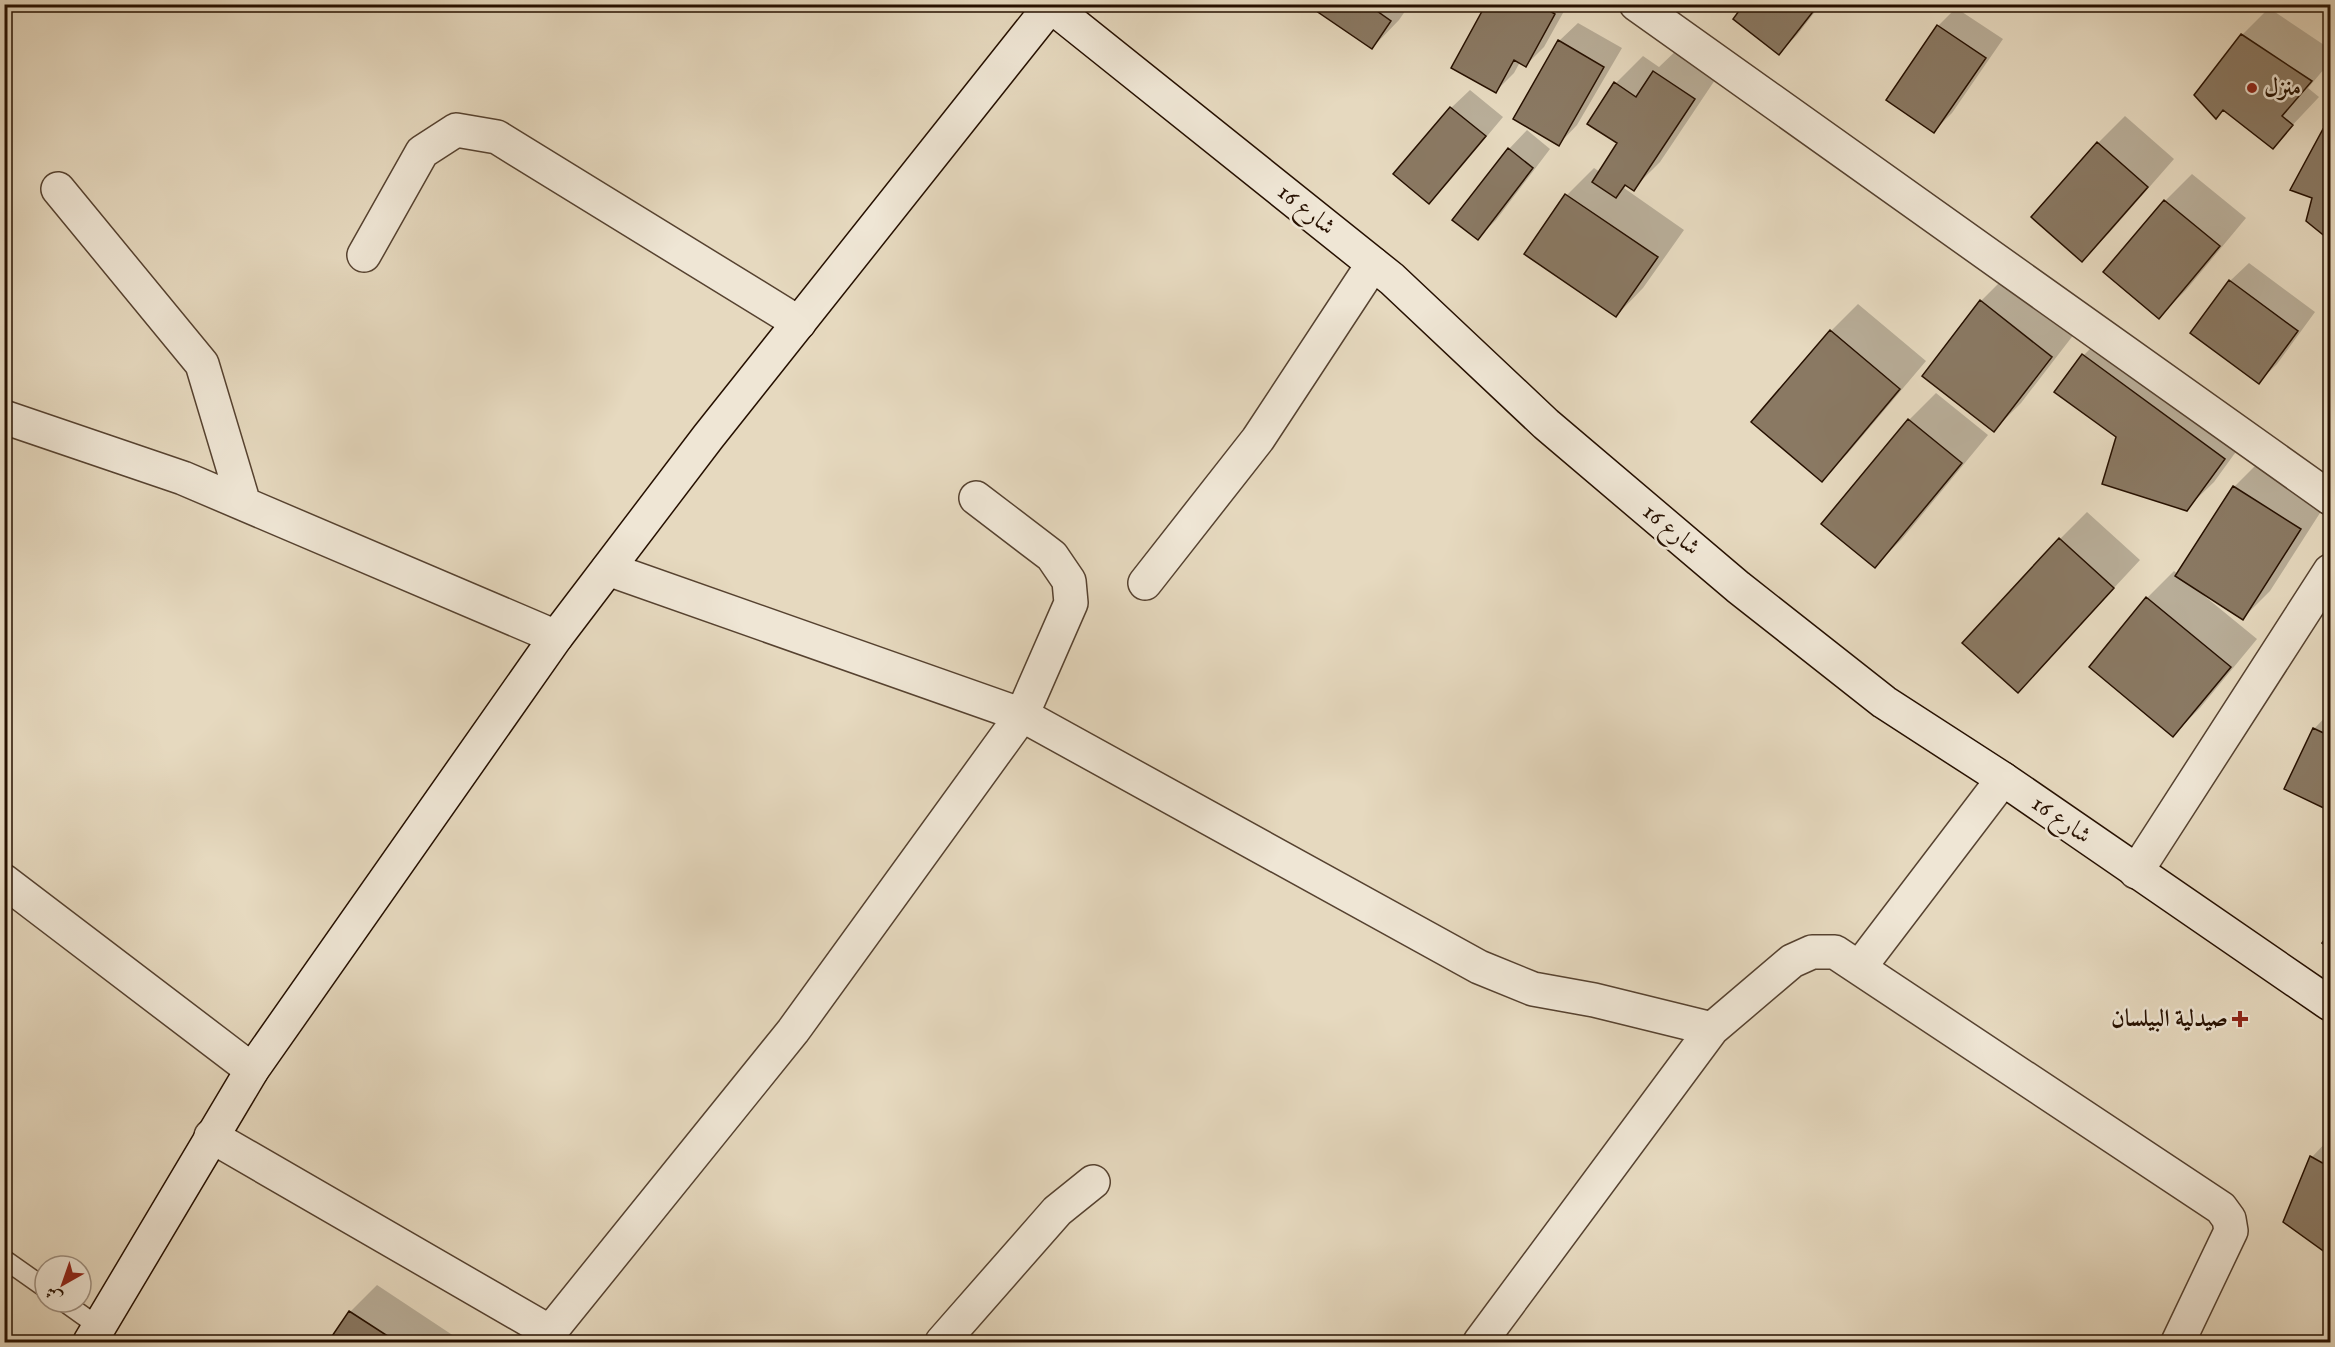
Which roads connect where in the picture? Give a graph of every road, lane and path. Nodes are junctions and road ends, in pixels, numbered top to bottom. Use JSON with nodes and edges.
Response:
{"nodes":[{"id":1,"x":1636,"y":4,"type":"edge"},
{"id":2,"x":1051,"y":5,"type":"edge"},
{"id":3,"x":58,"y":189,"type":"dead end"},
{"id":4,"x":364,"y":255,"type":"dead end"},
{"id":5,"x":1372,"y":264,"type":"junction"},
{"id":6,"x":799,"y":323,"type":"junction"},
{"id":7,"x":4,"y":417,"type":"edge"},
{"id":8,"x":976,"y":498,"type":"dead end"},
{"id":9,"x":2331,"y":498,"type":"edge"},
{"id":10,"x":244,"y":504,"type":"junction"},
{"id":11,"x":608,"y":569,"type":"junction"},
{"id":12,"x":2331,"y":572,"type":"edge"},
{"id":13,"x":1145,"y":583,"type":"dead end"},
{"id":14,"x":556,"y":637,"type":"junction"},
{"id":15,"x":1022,"y":715,"type":"junction"},
{"id":16,"x":2003,"y":779,"type":"junction"},
{"id":17,"x":2136,"y":872,"type":"junction"},
{"id":18,"x":4,"y":881,"type":"edge"},
{"id":19,"x":1858,"y":968,"type":"junction"},
{"id":20,"x":2331,"y":1004,"type":"edge"},
{"id":21,"x":1712,"y":1029,"type":"junction"},
{"id":22,"x":252,"y":1070,"type":"junction"},
{"id":23,"x":211,"y":1136,"type":"junction"},
{"id":24,"x":1093,"y":1182,"type":"dead end"},
{"id":25,"x":4,"y":1259,"type":"edge"},
{"id":26,"x":33,"y":1280,"type":"edge"},
{"id":27,"x":75,"y":1314,"type":"edge"},
{"id":28,"x":94,"y":1335,"type":"edge"},
{"id":29,"x":563,"y":1337,"type":"edge"},
{"id":30,"x":942,"y":1342,"type":"edge"},
{"id":31,"x":1480,"y":1342,"type":"edge"},
{"id":32,"x":2178,"y":1342,"type":"edge"}],
"edges":[{"from":1,"to":9,"type":"street"},
{"from":2,"to":5,"type":"street","name":"شارع 16"},
{"from":2,"to":6,"type":"street"},
{"from":3,"to":10,"type":"street"},
{"from":4,"to":6,"type":"street"},
{"from":5,"to":13,"type":"street"},
{"from":5,"to":16,"type":"street","name":"شارع 16"},
{"from":6,"to":11,"type":"street"},
{"from":7,"to":10,"type":"street"},
{"from":8,"to":15,"type":"street"},
{"from":10,"to":14,"type":"street"},
{"from":11,"to":14,"type":"street"},
{"from":11,"to":15,"type":"street"},
{"from":12,"to":17,"type":"street"},
{"from":14,"to":22,"type":"street"},
{"from":15,"to":21,"type":"street"},
{"from":15,"to":29,"type":"street"},
{"from":16,"to":17,"type":"street","name":"شارع 16"},
{"from":16,"to":19,"type":"street"},
{"from":17,"to":20,"type":"street","name":"شارع 16"},
{"from":18,"to":22,"type":"street"},
{"from":19,"to":21,"type":"street"},
{"from":19,"to":32,"type":"street"},
{"from":21,"to":31,"type":"street"},
{"from":22,"to":23,"type":"street"},
{"from":23,"to":28,"type":"street"},
{"from":23,"to":29,"type":"street"},
{"from":24,"to":30,"type":"street"},
{"from":25,"to":26,"type":"lane"},
{"from":27,"to":28,"type":"lane"}]}
